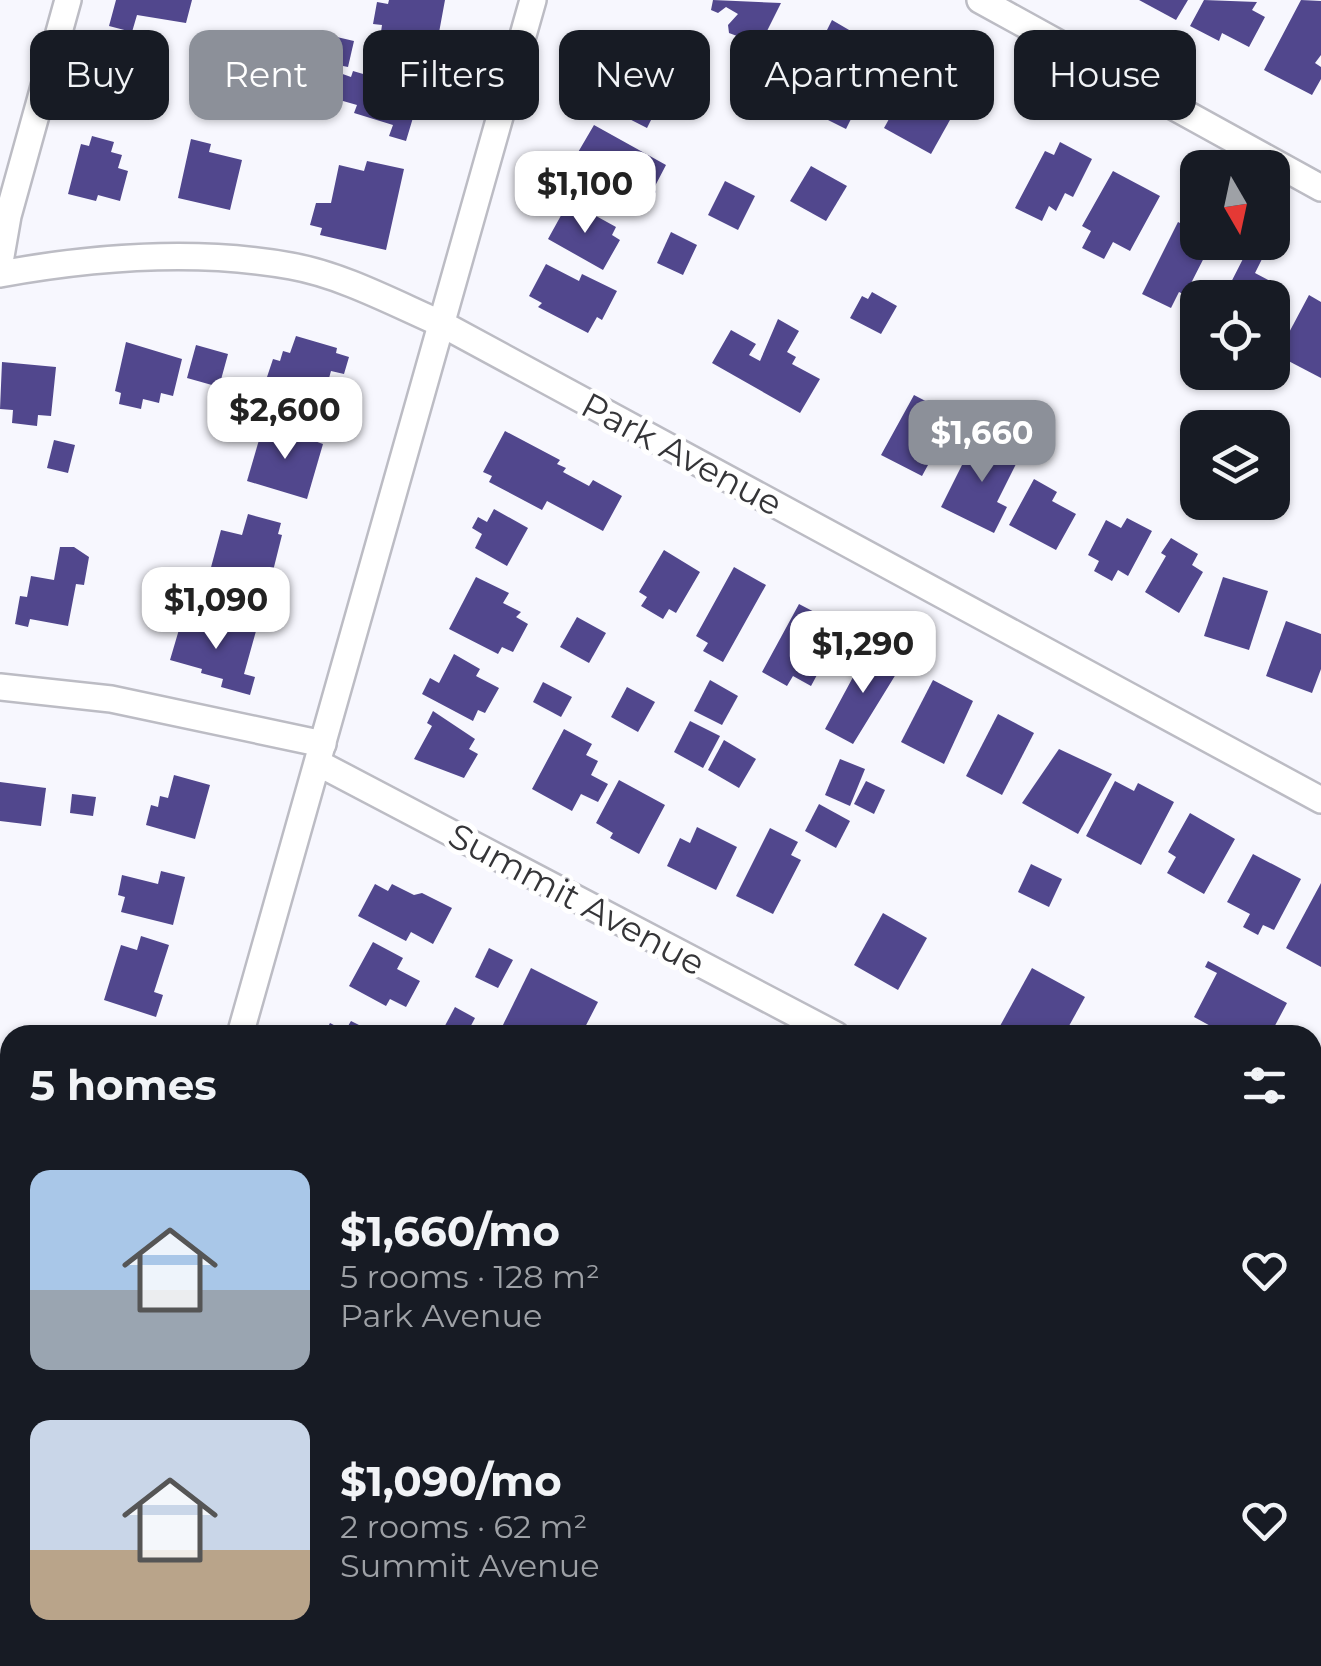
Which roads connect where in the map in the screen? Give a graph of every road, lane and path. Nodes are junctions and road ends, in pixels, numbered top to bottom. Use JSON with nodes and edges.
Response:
{"nodes":[{"id":1,"x":68,"y":0,"type":"edge"},
{"id":2,"x":533,"y":0,"type":"edge"},
{"id":3,"x":980,"y":0,"type":"edge"},
{"id":4,"x":1321,"y":188,"type":"edge"},
{"id":5,"x":0,"y":262,"type":"edge"},
{"id":6,"x":0,"y":274,"type":"edge"},
{"id":7,"x":442,"y":324,"type":"junction"},
{"id":8,"x":0,"y":687,"type":"edge"},
{"id":9,"x":320,"y":753,"type":"junction"},
{"id":10,"x":1321,"y":800,"type":"edge"},
{"id":11,"x":243,"y":1025,"type":"edge"},
{"id":12,"x":818,"y":1025,"type":"edge"}],
"edges":[{"from":1,"to":5,"type":"street"},
{"from":2,"to":7,"type":"street"},
{"from":3,"to":4,"type":"street"},
{"from":6,"to":7,"type":"street","name":"Park Avenue"},
{"from":7,"to":9,"type":"street"},
{"from":7,"to":10,"type":"street","name":"Park Avenue"},
{"from":8,"to":9,"type":"street","name":"Summit Avenue"},
{"from":9,"to":11,"type":"street"},
{"from":9,"to":12,"type":"street","name":"Summit Avenue"}]}
